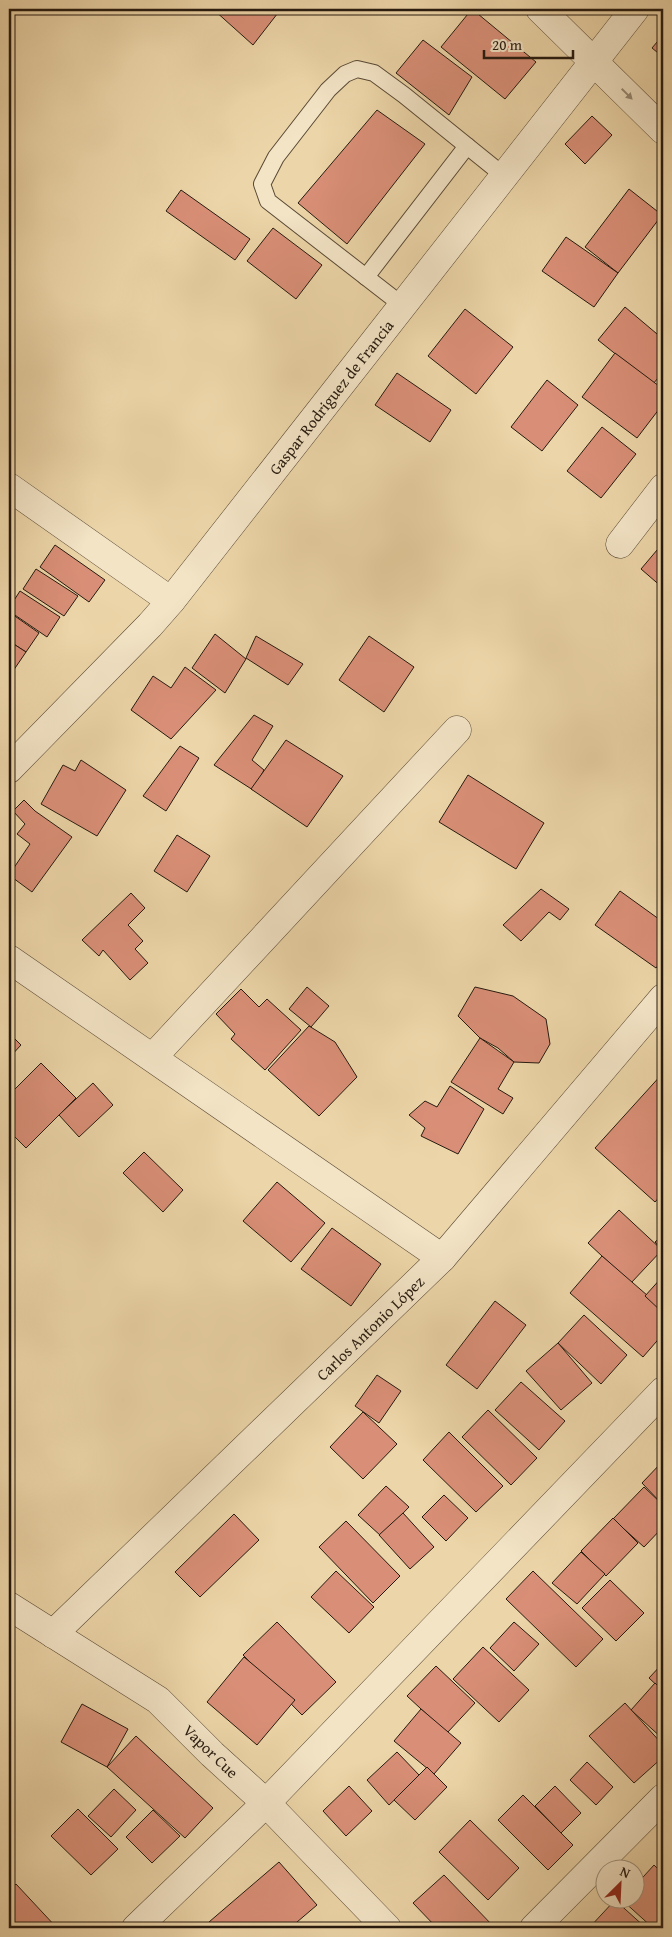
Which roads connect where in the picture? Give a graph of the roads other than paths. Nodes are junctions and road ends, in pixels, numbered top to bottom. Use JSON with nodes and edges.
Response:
{"nodes":[{"id":1,"x":540,"y":9,"type":"edge"},
{"id":2,"x":635,"y":9,"type":"edge"},
{"id":3,"x":593,"y":60,"type":"junction"},
{"id":4,"x":663,"y":130,"type":"edge"},
{"id":5,"x":466,"y":146,"type":"junction"},
{"id":6,"x":503,"y":176,"type":"junction"},
{"id":7,"x":366,"y":277,"type":"junction"},
{"id":8,"x":402,"y":305,"type":"junction"},
{"id":9,"x":9,"y":487,"type":"edge"},
{"id":10,"x":663,"y":488,"type":"edge"},
{"id":11,"x":620,"y":544,"type":"dead end"},
{"id":12,"x":171,"y":601,"type":"junction"},
{"id":13,"x":457,"y":730,"type":"dead end"},
{"id":14,"x":9,"y":769,"type":"edge"},
{"id":15,"x":9,"y":959,"type":"edge"},
{"id":16,"x":661,"y":1006,"type":"edge"},
{"id":17,"x":154,"y":1057,"type":"junction"},
{"id":18,"x":442,"y":1258,"type":"junction"},
{"id":19,"x":663,"y":1390,"type":"edge"},
{"id":20,"x":11,"y":1612,"type":"edge"},
{"id":21,"x":53,"y":1634,"type":"junction"},
{"id":22,"x":663,"y":1798,"type":"edge"},
{"id":23,"x":266,"y":1803,"type":"junction"},
{"id":24,"x":136,"y":1928,"type":"edge"},
{"id":25,"x":387,"y":1928,"type":"edge"},
{"id":26,"x":534,"y":1928,"type":"edge"}],
"edges":[{"from":1,"to":3,"type":"street"},
{"from":2,"to":3,"type":"street","name":"Gaspar Rodriguez de Francia"},
{"from":3,"to":4,"type":"street","one_way":true},
{"from":3,"to":6,"type":"street","name":"Gaspar Rodriguez de Francia"},
{"from":5,"to":6,"type":"lane"},
{"from":5,"to":7,"type":"lane"},
{"from":5,"to":7,"type":"lane"},
{"from":6,"to":8,"type":"street","name":"Gaspar Rodriguez de Francia"},
{"from":7,"to":8,"type":"lane"},
{"from":8,"to":12,"type":"street","name":"Gaspar Rodriguez de Francia"},
{"from":9,"to":12,"type":"street"},
{"from":10,"to":11,"type":"street"},
{"from":12,"to":14,"type":"street","name":"Gaspar Rodriguez de Francia"},
{"from":13,"to":17,"type":"street"},
{"from":15,"to":17,"type":"street"},
{"from":16,"to":18,"type":"street","name":"Carlos Antonio López"},
{"from":17,"to":18,"type":"street"},
{"from":18,"to":21,"type":"street","name":"Carlos Antonio López"},
{"from":19,"to":23,"type":"street"},
{"from":20,"to":21,"type":"street","name":"Vapor Cue"},
{"from":21,"to":23,"type":"street","name":"Vapor Cue"},
{"from":22,"to":26,"type":"street"},
{"from":23,"to":24,"type":"street"},
{"from":23,"to":25,"type":"street","name":"Vapor Cue"}]}
